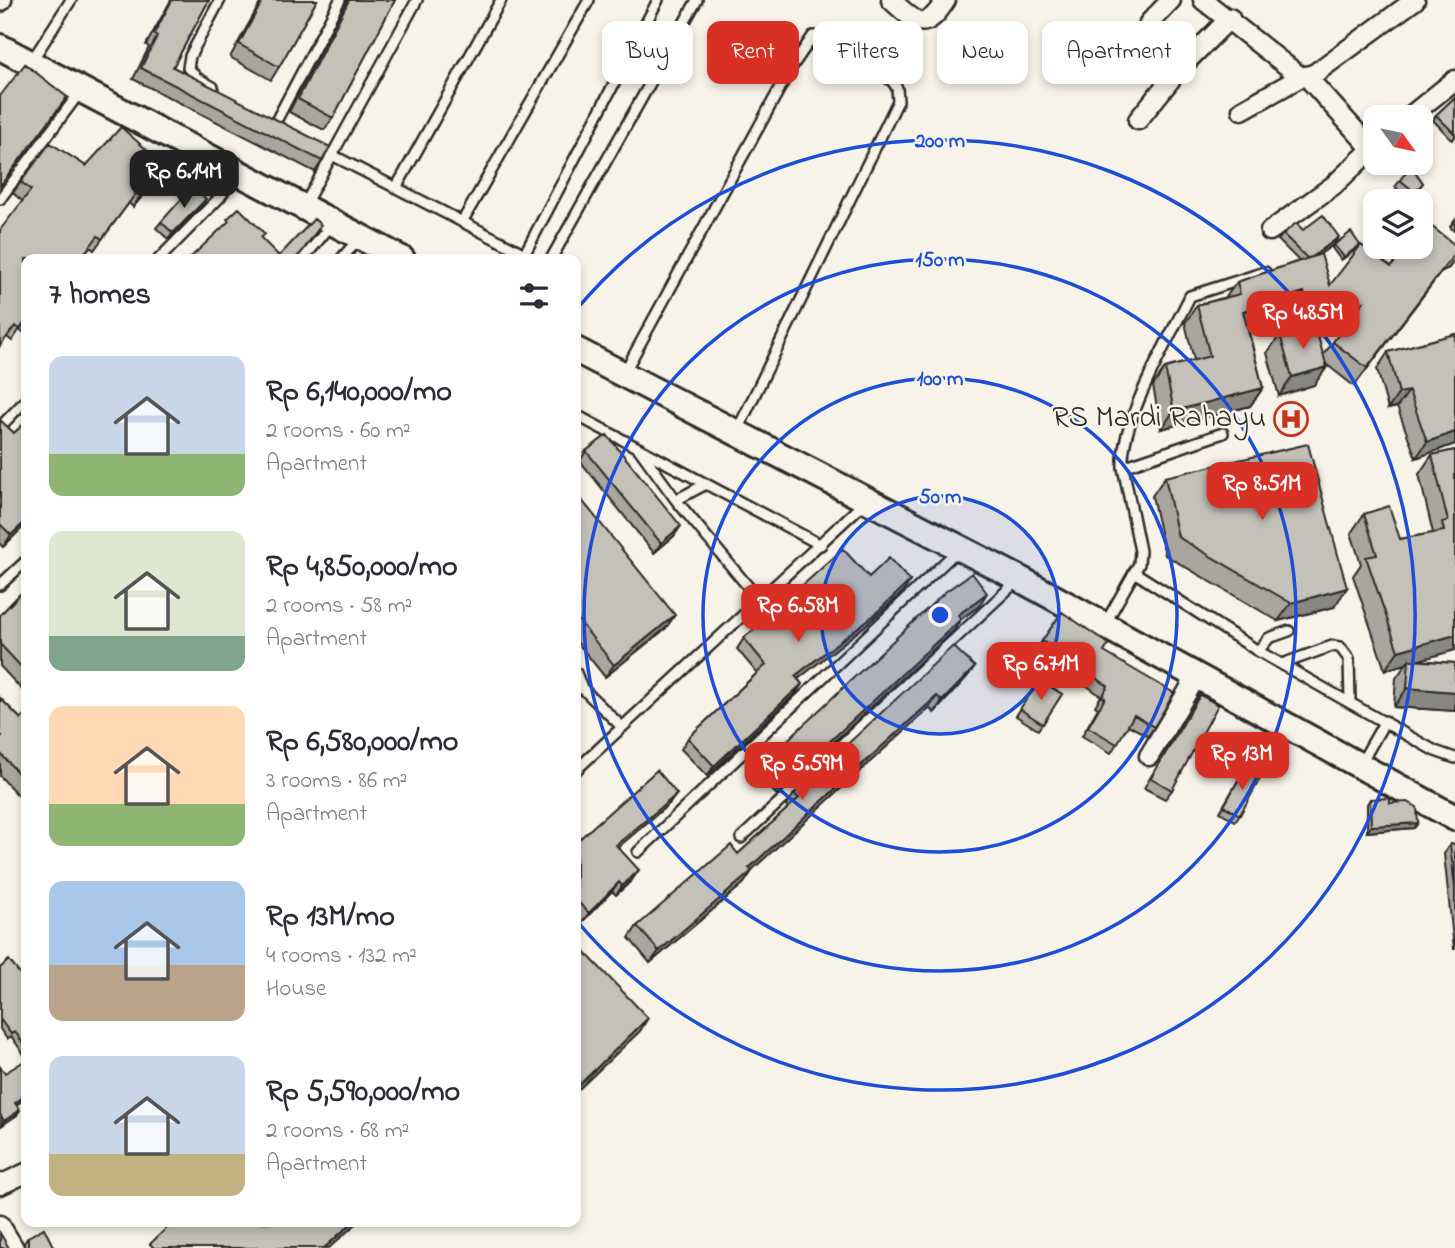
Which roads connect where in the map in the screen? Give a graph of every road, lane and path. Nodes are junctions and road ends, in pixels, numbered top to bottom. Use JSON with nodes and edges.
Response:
{"nodes":[{"id":1,"x":71,"y":0,"type":"edge"},
{"id":2,"x":220,"y":0,"type":"edge"},
{"id":3,"x":340,"y":0,"type":"edge"},
{"id":4,"x":416,"y":0,"type":"edge"},
{"id":5,"x":501,"y":0,"type":"edge"},
{"id":6,"x":589,"y":0,"type":"edge"},
{"id":7,"x":697,"y":0,"type":"edge"},
{"id":8,"x":891,"y":0,"type":"edge"},
{"id":9,"x":946,"y":0,"type":"edge"},
{"id":10,"x":1171,"y":0,"type":"edge"},
{"id":11,"x":1203,"y":0,"type":"edge"},
{"id":12,"x":1415,"y":0,"type":"edge"},
{"id":13,"x":656,"y":1,"type":"edge"},
{"id":14,"x":1230,"y":18,"type":"junction"},
{"id":15,"x":1151,"y":21,"type":"edge"},
{"id":16,"x":0,"y":47,"type":"edge"},
{"id":17,"x":30,"y":63,"type":"junction"},
{"id":18,"x":1304,"y":77,"type":"junction"},
{"id":19,"x":1455,"y":80,"type":"edge"},
{"id":20,"x":81,"y":90,"type":"junction"},
{"id":21,"x":219,"y":91,"type":"edge"},
{"id":22,"x":1424,"y":105,"type":"edge"},
{"id":23,"x":1242,"y":110,"type":"dead end"},
{"id":24,"x":264,"y":116,"type":"edge"},
{"id":25,"x":1138,"y":120,"type":"dead end"},
{"id":26,"x":275,"y":122,"type":"junction"},
{"id":27,"x":286,"y":129,"type":"edge"},
{"id":28,"x":1363,"y":136,"type":"edge"},
{"id":29,"x":321,"y":148,"type":"edge"},
{"id":30,"x":332,"y":155,"type":"junction"},
{"id":31,"x":1363,"y":156,"type":"edge"},
{"id":32,"x":236,"y":172,"type":"junction"},
{"id":33,"x":396,"y":188,"type":"junction"},
{"id":34,"x":0,"y":200,"type":"edge"},
{"id":35,"x":303,"y":208,"type":"junction"},
{"id":36,"x":462,"y":222,"type":"junction"},
{"id":37,"x":333,"y":223,"type":"junction"},
{"id":38,"x":1270,"y":231,"type":"dead end"},
{"id":39,"x":360,"y":237,"type":"junction"},
{"id":40,"x":164,"y":254,"type":"edge"},
{"id":41,"x":307,"y":254,"type":"edge"},
{"id":42,"x":345,"y":254,"type":"edge"},
{"id":43,"x":392,"y":254,"type":"edge"},
{"id":44,"x":520,"y":254,"type":"edge"},
{"id":45,"x":525,"y":254,"type":"edge"},
{"id":46,"x":554,"y":254,"type":"edge"},
{"id":47,"x":1265,"y":272,"type":"edge"},
{"id":48,"x":581,"y":353,"type":"edge"},
{"id":49,"x":623,"y":375,"type":"junction"},
{"id":50,"x":21,"y":405,"type":"edge"},
{"id":51,"x":581,"y":418,"type":"edge"},
{"id":52,"x":0,"y":427,"type":"edge"},
{"id":53,"x":737,"y":432,"type":"junction"},
{"id":54,"x":1223,"y":433,"type":"dead end"},
{"id":55,"x":638,"y":448,"type":"junction"},
{"id":56,"x":1123,"y":467,"type":"junction"},
{"id":57,"x":706,"y":484,"type":"junction"},
{"id":58,"x":676,"y":500,"type":"junction"},
{"id":59,"x":866,"y":500,"type":"junction"},
{"id":60,"x":821,"y":545,"type":"junction"},
{"id":61,"x":960,"y":549,"type":"junction"},
{"id":62,"x":21,"y":566,"type":"edge"},
{"id":63,"x":1134,"y":572,"type":"junction"},
{"id":64,"x":1020,"y":579,"type":"junction"},
{"id":65,"x":0,"y":585,"type":"edge"},
{"id":66,"x":760,"y":601,"type":"junction"},
{"id":67,"x":1105,"y":625,"type":"junction"},
{"id":68,"x":1289,"y":631,"type":"dead end"},
{"id":69,"x":1258,"y":651,"type":"junction"},
{"id":70,"x":1282,"y":664,"type":"junction"},
{"id":71,"x":1197,"y":676,"type":"junction"},
{"id":72,"x":581,"y":690,"type":"edge"},
{"id":73,"x":1350,"y":701,"type":"junction"},
{"id":74,"x":1385,"y":721,"type":"junction"},
{"id":75,"x":622,"y":727,"type":"junction"},
{"id":76,"x":1149,"y":756,"type":"dead end"},
{"id":77,"x":1455,"y":758,"type":"edge"},
{"id":78,"x":581,"y":765,"type":"edge"},
{"id":79,"x":1360,"y":765,"type":"junction"},
{"id":80,"x":1455,"y":818,"type":"edge"},
{"id":81,"x":741,"y":838,"type":"dead end"},
{"id":82,"x":638,"y":852,"type":"dead end"},
{"id":83,"x":21,"y":1175,"type":"edge"},
{"id":84,"x":0,"y":1185,"type":"edge"},
{"id":85,"x":0,"y":1225,"type":"edge"},
{"id":86,"x":14,"y":1248,"type":"edge"}],
"edges":[{"from":1,"to":17,"type":"lane"},
{"from":2,"to":21,"type":"lane"},
{"from":3,"to":26,"type":"lane"},
{"from":4,"to":30,"type":"lane"},
{"from":5,"to":33,"type":"lane"},
{"from":6,"to":36,"type":"lane"},
{"from":7,"to":46,"type":"lane"},
{"from":8,"to":9,"type":"street"},
{"from":10,"to":15,"type":"street"},
{"from":11,"to":14,"type":"street"},
{"from":12,"to":18,"type":"street"},
{"from":13,"to":45,"type":"lane"},
{"from":14,"to":18,"type":"street"},
{"from":14,"to":25,"type":"street"},
{"from":16,"to":17,"type":"main road"},
{"from":17,"to":20,"type":"main road"},
{"from":18,"to":23,"type":"street"},
{"from":18,"to":28,"type":"street"},
{"from":19,"to":22,"type":"street"},
{"from":20,"to":32,"type":"main road"},
{"from":20,"to":34,"type":"lane"},
{"from":24,"to":26,"type":"lane"},
{"from":26,"to":27,"type":"lane"},
{"from":29,"to":30,"type":"lane"},
{"from":30,"to":33,"type":"lane"},
{"from":30,"to":35,"type":"lane"},
{"from":31,"to":38,"type":"street"},
{"from":32,"to":35,"type":"main road"},
{"from":32,"to":40,"type":"lane"},
{"from":33,"to":36,"type":"lane"},
{"from":35,"to":37,"type":"main road"},
{"from":36,"to":44,"type":"lane"},
{"from":37,"to":39,"type":"main road"},
{"from":37,"to":41,"type":"lane"},
{"from":39,"to":42,"type":"lane"},
{"from":39,"to":43,"type":"main road"},
{"from":47,"to":56,"type":"lane"},
{"from":48,"to":49,"type":"main road"},
{"from":49,"to":53,"type":"main road"},
{"from":49,"to":53,"type":"lane"},
{"from":50,"to":52,"type":"lane"},
{"from":51,"to":55,"type":"lane"},
{"from":53,"to":59,"type":"main road"},
{"from":54,"to":56,"type":"lane"},
{"from":55,"to":57,"type":"lane"},
{"from":55,"to":58,"type":"lane"},
{"from":56,"to":63,"type":"lane"},
{"from":57,"to":58,"type":"lane"},
{"from":57,"to":60,"type":"lane"},
{"from":58,"to":66,"type":"lane"},
{"from":59,"to":60,"type":"lane"},
{"from":59,"to":61,"type":"main road"},
{"from":60,"to":66,"type":"lane"},
{"from":61,"to":64,"type":"main road"},
{"from":61,"to":82,"type":"lane"},
{"from":62,"to":65,"type":"lane"},
{"from":63,"to":67,"type":"lane"},
{"from":63,"to":69,"type":"lane"},
{"from":64,"to":67,"type":"main road"},
{"from":64,"to":81,"type":"lane"},
{"from":66,"to":75,"type":"lane"},
{"from":67,"to":71,"type":"main road"},
{"from":68,"to":69,"type":"lane"},
{"from":69,"to":70,"type":"lane"},
{"from":70,"to":73,"type":"lane"},
{"from":70,"to":73,"type":"lane"},
{"from":71,"to":76,"type":"street"},
{"from":71,"to":79,"type":"main road"},
{"from":72,"to":75,"type":"lane"},
{"from":73,"to":74,"type":"lane"},
{"from":74,"to":77,"type":"lane"},
{"from":74,"to":79,"type":"lane"},
{"from":75,"to":78,"type":"lane"},
{"from":79,"to":80,"type":"main road"},
{"from":83,"to":84,"type":"street"},
{"from":85,"to":86,"type":"street"}]}
